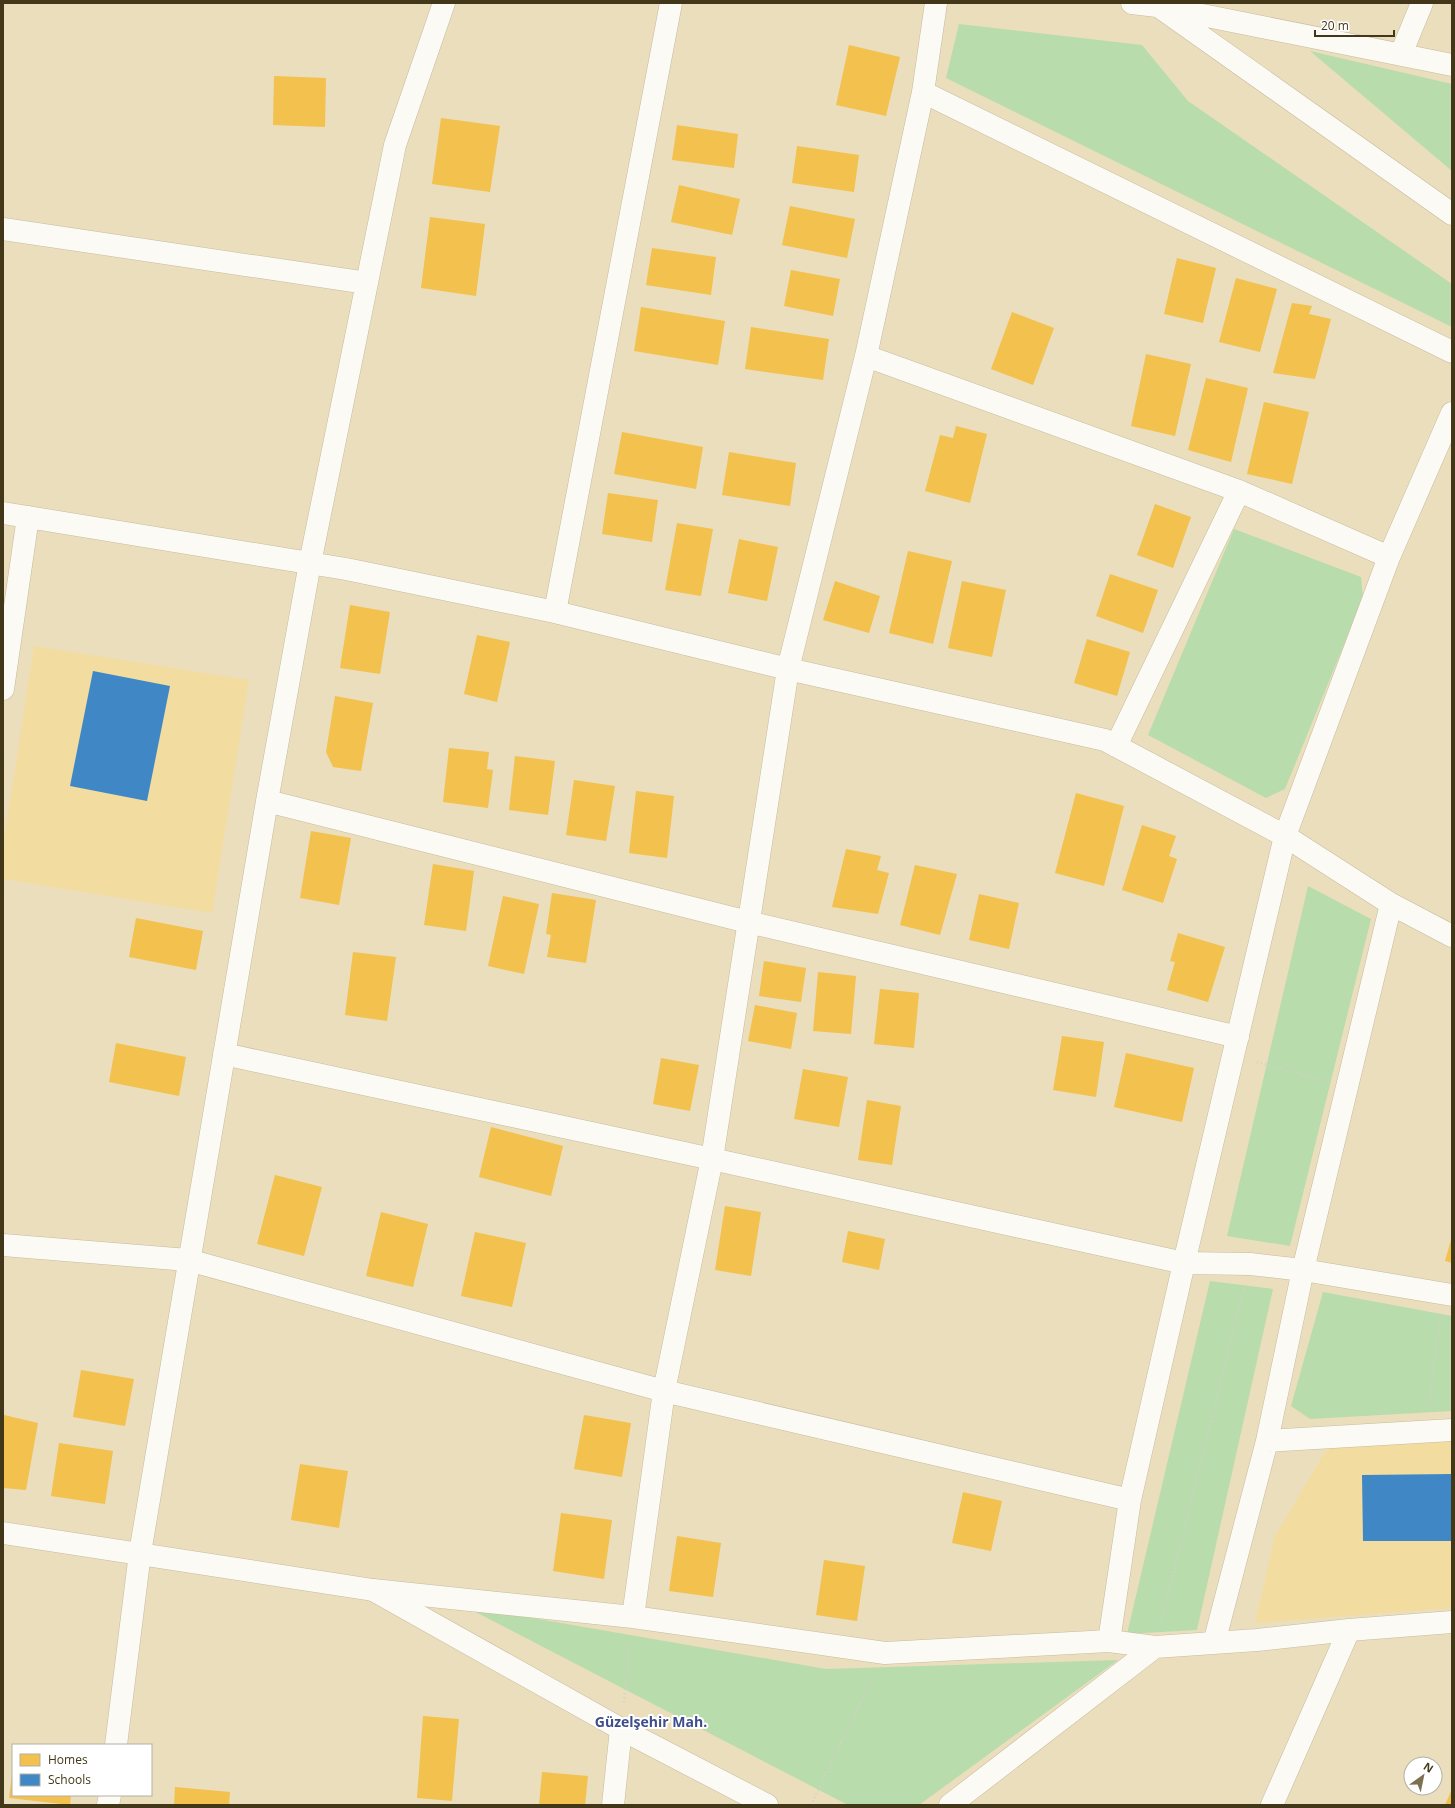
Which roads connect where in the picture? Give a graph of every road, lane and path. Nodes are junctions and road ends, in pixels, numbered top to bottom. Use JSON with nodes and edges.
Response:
{"nodes":[{"id":1,"x":444,"y":3,"type":"edge"},
{"id":2,"x":671,"y":3,"type":"edge"},
{"id":3,"x":936,"y":3,"type":"edge"},
{"id":4,"x":1132,"y":3,"type":"edge"},
{"id":5,"x":1422,"y":3,"type":"edge"},
{"id":6,"x":1157,"y":4,"type":"edge"},
{"id":7,"x":1401,"y":54,"type":"junction"},
{"id":8,"x":1452,"y":65,"type":"edge"},
{"id":9,"x":923,"y":92,"type":"junction"},
{"id":10,"x":1452,"y":214,"type":"edge"},
{"id":11,"x":3,"y":229,"type":"edge"},
{"id":12,"x":367,"y":283,"type":"junction"},
{"id":13,"x":1452,"y":352,"type":"edge"},
{"id":14,"x":866,"y":356,"type":"junction"},
{"id":15,"x":1452,"y":413,"type":"edge"},
{"id":16,"x":1240,"y":491,"type":"junction"},
{"id":17,"x":3,"y":513,"type":"edge"},
{"id":18,"x":28,"y":517,"type":"junction"},
{"id":19,"x":1389,"y":556,"type":"junction"},
{"id":20,"x":310,"y":563,"type":"junction"},
{"id":21,"x":555,"y":612,"type":"junction"},
{"id":22,"x":788,"y":669,"type":"junction"},
{"id":23,"x":3,"y":689,"type":"edge"},
{"id":24,"x":1116,"y":746,"type":"junction"},
{"id":25,"x":267,"y":801,"type":"junction"},
{"id":26,"x":1285,"y":836,"type":"junction"},
{"id":27,"x":1391,"y":904,"type":"junction"},
{"id":28,"x":748,"y":922,"type":"junction"},
{"id":29,"x":1452,"y":936,"type":"edge"},
{"id":30,"x":1236,"y":1046,"type":"junction"},
{"id":31,"x":224,"y":1054,"type":"junction"},
{"id":32,"x":1347,"y":1087,"type":"junction"},
{"id":33,"x":712,"y":1159,"type":"junction"},
{"id":34,"x":3,"y":1245,"type":"edge"},
{"id":35,"x":188,"y":1260,"type":"junction"},
{"id":36,"x":1184,"y":1263,"type":"junction"},
{"id":37,"x":1250,"y":1264,"type":"junction"},
{"id":38,"x":1303,"y":1270,"type":"junction"},
{"id":39,"x":1447,"y":1294,"type":"edge"},
{"id":40,"x":664,"y":1391,"type":"junction"},
{"id":41,"x":1452,"y":1430,"type":"edge"},
{"id":42,"x":1426,"y":1431,"type":"junction"},
{"id":43,"x":1267,"y":1441,"type":"junction"},
{"id":44,"x":1130,"y":1500,"type":"junction"},
{"id":45,"x":3,"y":1533,"type":"edge"},
{"id":46,"x":140,"y":1553,"type":"junction"},
{"id":47,"x":373,"y":1590,"type":"junction"},
{"id":48,"x":633,"y":1617,"type":"junction"},
{"id":49,"x":1452,"y":1622,"type":"edge"},
{"id":50,"x":1349,"y":1630,"type":"junction"},
{"id":51,"x":1109,"y":1641,"type":"junction"},
{"id":52,"x":1214,"y":1643,"type":"junction"},
{"id":53,"x":1155,"y":1646,"type":"junction"},
{"id":54,"x":884,"y":1653,"type":"junction"},
{"id":55,"x":622,"y":1729,"type":"junction"},
{"id":56,"x":116,"y":1744,"type":"edge"},
{"id":57,"x":613,"y":1805,"type":"edge"},
{"id":58,"x":767,"y":1805,"type":"edge"},
{"id":59,"x":811,"y":1805,"type":"edge"},
{"id":60,"x":950,"y":1805,"type":"edge"},
{"id":61,"x":1272,"y":1805,"type":"edge"}],
"edges":[{"from":1,"to":12,"type":"street"},
{"from":2,"to":21,"type":"street"},
{"from":3,"to":9,"type":"street"},
{"from":4,"to":6,"type":"street"},
{"from":5,"to":7,"type":"street"},
{"from":6,"to":7,"type":"street"},
{"from":6,"to":10,"type":"street"},
{"from":7,"to":8,"type":"street"},
{"from":9,"to":13,"type":"street"},
{"from":9,"to":14,"type":"street"},
{"from":11,"to":12,"type":"street"},
{"from":12,"to":20,"type":"street"},
{"from":14,"to":16,"type":"street"},
{"from":14,"to":22,"type":"street"},
{"from":15,"to":19,"type":"street"},
{"from":16,"to":19,"type":"street"},
{"from":16,"to":24,"type":"street"},
{"from":17,"to":18,"type":"street"},
{"from":18,"to":20,"type":"street"},
{"from":18,"to":23,"type":"street"},
{"from":19,"to":26,"type":"street"},
{"from":20,"to":21,"type":"street"},
{"from":20,"to":25,"type":"street"},
{"from":21,"to":22,"type":"street"},
{"from":22,"to":24,"type":"street"},
{"from":22,"to":28,"type":"street"},
{"from":24,"to":26,"type":"street"},
{"from":25,"to":28,"type":"street"},
{"from":25,"to":31,"type":"street"},
{"from":26,"to":27,"type":"street"},
{"from":26,"to":30,"type":"street"},
{"from":27,"to":29,"type":"street"},
{"from":27,"to":32,"type":"street"},
{"from":28,"to":30,"type":"street"},
{"from":28,"to":33,"type":"street"},
{"from":30,"to":32,"type":"path"},
{"from":30,"to":36,"type":"street"},
{"from":31,"to":33,"type":"street"},
{"from":31,"to":35,"type":"street"},
{"from":32,"to":38,"type":"street"},
{"from":33,"to":36,"type":"street"},
{"from":33,"to":40,"type":"street"},
{"from":34,"to":35,"type":"street"},
{"from":35,"to":40,"type":"street"},
{"from":35,"to":46,"type":"street"},
{"from":36,"to":37,"type":"street"},
{"from":36,"to":44,"type":"street"},
{"from":37,"to":38,"type":"street"},
{"from":37,"to":53,"type":"path"},
{"from":38,"to":39,"type":"street"},
{"from":38,"to":43,"type":"street"},
{"from":39,"to":42,"type":"path"},
{"from":40,"to":44,"type":"street"},
{"from":40,"to":48,"type":"street"},
{"from":41,"to":42,"type":"street"},
{"from":42,"to":43,"type":"street"},
{"from":43,"to":52,"type":"street"},
{"from":44,"to":51,"type":"street"},
{"from":45,"to":46,"type":"street"},
{"from":46,"to":47,"type":"street"},
{"from":46,"to":56,"type":"street"},
{"from":47,"to":48,"type":"street"},
{"from":47,"to":55,"type":"street"},
{"from":48,"to":54,"type":"street"},
{"from":48,"to":55,"type":"path"},
{"from":49,"to":50,"type":"street"},
{"from":50,"to":52,"type":"street"},
{"from":50,"to":61,"type":"street"},
{"from":51,"to":53,"type":"street"},
{"from":51,"to":54,"type":"street"},
{"from":52,"to":53,"type":"street"},
{"from":53,"to":60,"type":"street"},
{"from":54,"to":59,"type":"path"},
{"from":55,"to":57,"type":"street"},
{"from":55,"to":58,"type":"street"}]}
